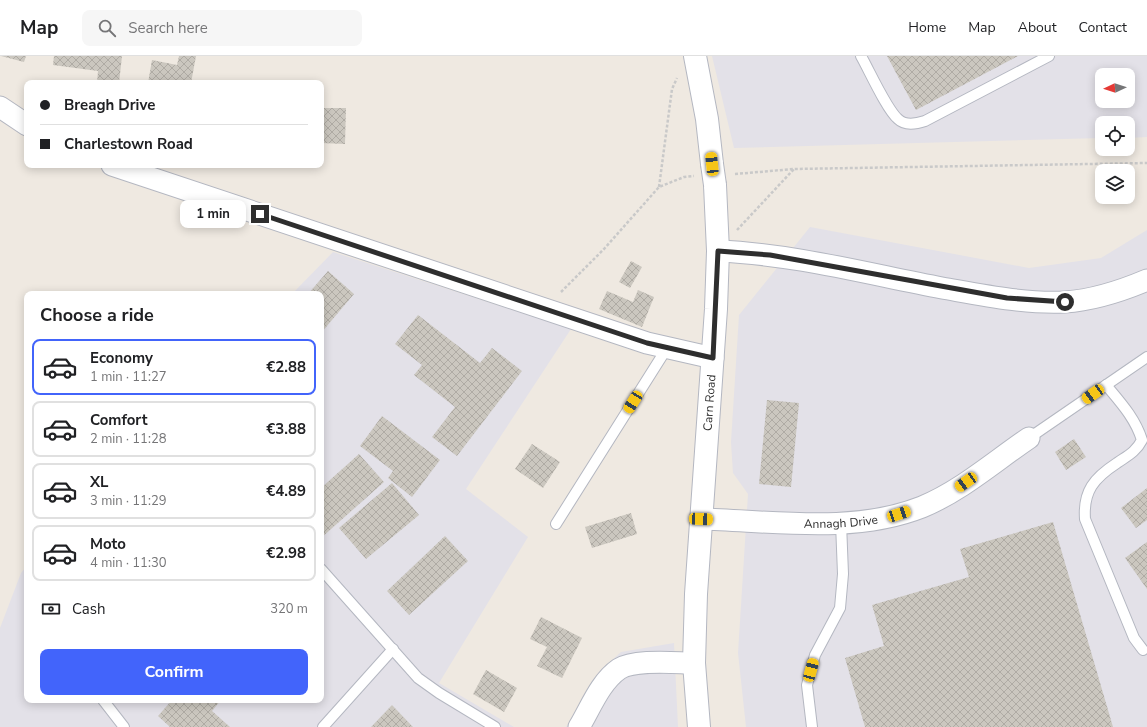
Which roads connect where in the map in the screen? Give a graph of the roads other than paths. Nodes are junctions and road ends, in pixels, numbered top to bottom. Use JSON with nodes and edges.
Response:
{"nodes":[{"id":1,"x":695,"y":56,"type":"edge"},
{"id":2,"x":861,"y":56,"type":"edge"},
{"id":3,"x":1049,"y":56,"type":"edge"},
{"id":4,"x":0,"y":107,"type":"edge"},
{"id":5,"x":24,"y":123,"type":"edge"},
{"id":6,"x":121,"y":168,"type":"edge"},
{"id":7,"x":718,"y":251,"type":"junction"},
{"id":8,"x":1147,"y":280,"type":"edge"},
{"id":9,"x":667,"y":348,"type":"junction"},
{"id":10,"x":1147,"y":356,"type":"edge"},
{"id":11,"x":713,"y":358,"type":"junction"},
{"id":12,"x":1106,"y":385,"type":"junction"},
{"id":13,"x":1029,"y":438,"type":"joint"},
{"id":14,"x":1144,"y":441,"type":"edge"},
{"id":15,"x":701,"y":519,"type":"junction"},
{"id":16,"x":841,"y":523,"type":"junction"},
{"id":17,"x":556,"y":524,"type":"dead end"},
{"id":18,"x":324,"y":572,"type":"edge"},
{"id":19,"x":393,"y":649,"type":"junction"},
{"id":20,"x":1143,"y":650,"type":"dead end"},
{"id":21,"x":694,"y":663,"type":"junction"},
{"id":22,"x":105,"y":703,"type":"edge"},
{"id":23,"x":124,"y":727,"type":"edge"},
{"id":24,"x":323,"y":727,"type":"edge"},
{"id":25,"x":495,"y":727,"type":"edge"},
{"id":26,"x":579,"y":727,"type":"edge"},
{"id":27,"x":699,"y":727,"type":"edge"},
{"id":28,"x":812,"y":727,"type":"edge"}],
"edges":[{"from":1,"to":7,"type":"main road","name":"Carn Road"},
{"from":2,"to":3,"type":"lane"},
{"from":4,"to":5,"type":"street"},
{"from":6,"to":9,"type":"street"},
{"from":7,"to":8,"type":"street"},
{"from":7,"to":11,"type":"main road","name":"Carn Road"},
{"from":9,"to":11,"type":"street"},
{"from":9,"to":17,"type":"lane"},
{"from":10,"to":12,"type":"lane"},
{"from":11,"to":15,"type":"main road","name":"Carn Road"},
{"from":12,"to":13,"type":"lane"},
{"from":12,"to":14,"type":"lane"},
{"from":13,"to":16,"type":"street","name":"Annagh Drive"},
{"from":14,"to":20,"type":"lane"},
{"from":15,"to":16,"type":"street","name":"Annagh Drive"},
{"from":15,"to":21,"type":"main road","name":"Carn Road"},
{"from":16,"to":28,"type":"lane"},
{"from":18,"to":19,"type":"lane"},
{"from":19,"to":24,"type":"lane"},
{"from":19,"to":25,"type":"lane"},
{"from":21,"to":26,"type":"street"},
{"from":21,"to":27,"type":"main road","name":"Carn Road"},
{"from":22,"to":23,"type":"lane"}]}
